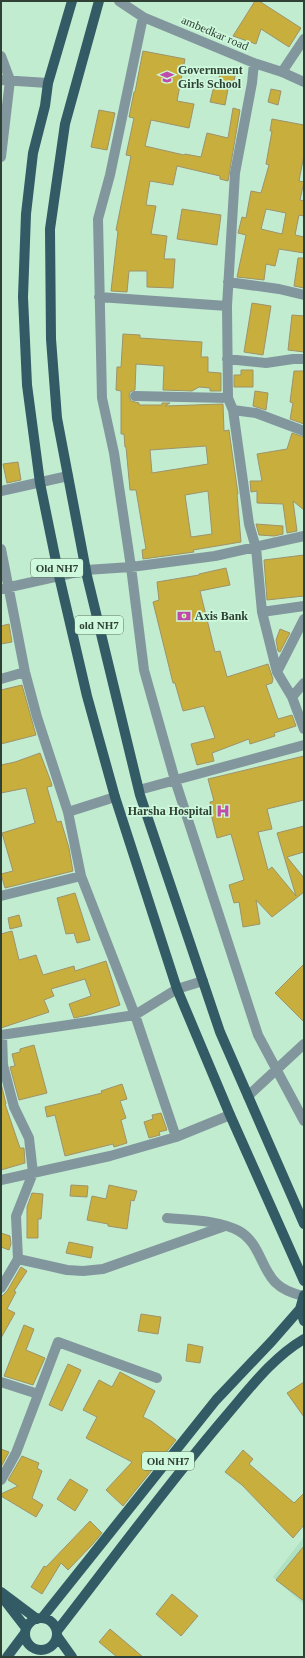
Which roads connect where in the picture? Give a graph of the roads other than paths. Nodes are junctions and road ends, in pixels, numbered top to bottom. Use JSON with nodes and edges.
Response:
{"nodes":[{"id":1,"x":72,"y":1,"type":"edge"},
{"id":2,"x":98,"y":1,"type":"edge"},
{"id":3,"x":119,"y":1,"type":"edge"},
{"id":4,"x":143,"y":17,"type":"junction"},
{"id":5,"x":304,"y":39,"type":"edge"},
{"id":6,"x":1,"y":56,"type":"edge"},
{"id":7,"x":254,"y":63,"type":"junction"},
{"id":8,"x":282,"y":72,"type":"junction"},
{"id":9,"x":5,"y":80,"type":"edge"},
{"id":10,"x":304,"y":82,"type":"edge"},
{"id":11,"x":48,"y":83,"type":"junction"},
{"id":12,"x":1,"y":157,"type":"edge"},
{"id":13,"x":228,"y":282,"type":"junction"},
{"id":14,"x":304,"y":295,"type":"edge"},
{"id":15,"x":99,"y":297,"type":"junction"},
{"id":16,"x":227,"y":306,"type":"junction"},
{"id":17,"x":227,"y":359,"type":"junction"},
{"id":18,"x":304,"y":359,"type":"edge"},
{"id":19,"x":135,"y":396,"type":"dead end"},
{"id":20,"x":228,"y":398,"type":"junction"},
{"id":21,"x":233,"y":410,"type":"junction"},
{"id":22,"x":304,"y":431,"type":"edge"},
{"id":23,"x":68,"y":476,"type":"junction"},
{"id":24,"x":40,"y":483,"type":"junction"},
{"id":25,"x":1,"y":491,"type":"edge"},
{"id":26,"x":304,"y":536,"type":"edge"},
{"id":27,"x":256,"y":548,"type":"junction"},
{"id":28,"x":1,"y":549,"type":"edge"},
{"id":29,"x":131,"y":567,"type":"junction"},
{"id":30,"x":86,"y":570,"type":"junction"},
{"id":31,"x":59,"y":576,"type":"junction"},
{"id":32,"x":4,"y":588,"type":"edge"},
{"id":33,"x":304,"y":606,"type":"edge"},
{"id":34,"x":262,"y":612,"type":"junction"},
{"id":35,"x":304,"y":619,"type":"edge"},
{"id":36,"x":25,"y":672,"type":"junction"},
{"id":37,"x":277,"y":672,"type":"junction"},
{"id":38,"x":1,"y":679,"type":"edge"},
{"id":39,"x":304,"y":683,"type":"edge"},
{"id":40,"x":292,"y":697,"type":"junction"},
{"id":41,"x":304,"y":729,"type":"edge"},
{"id":42,"x":304,"y":745,"type":"edge"},
{"id":43,"x":175,"y":780,"type":"junction"},
{"id":44,"x":139,"y":790,"type":"junction"},
{"id":45,"x":115,"y":797,"type":"junction"},
{"id":46,"x":68,"y":812,"type":"junction"},
{"id":47,"x":80,"y":876,"type":"junction"},
{"id":48,"x":1,"y":896,"type":"edge"},
{"id":49,"x":203,"y":981,"type":"junction"},
{"id":50,"x":178,"y":989,"type":"junction"},
{"id":51,"x":135,"y":1014,"type":"junction"},
{"id":52,"x":2,"y":1035,"type":"edge"},
{"id":53,"x":304,"y":1044,"type":"edge"},
{"id":54,"x":277,"y":1069,"type":"junction"},
{"id":55,"x":248,"y":1096,"type":"junction"},
{"id":56,"x":230,"y":1115,"type":"junction"},
{"id":57,"x":304,"y":1121,"type":"edge"},
{"id":58,"x":176,"y":1137,"type":"junction"},
{"id":59,"x":33,"y":1173,"type":"junction"},
{"id":60,"x":1,"y":1180,"type":"edge"},
{"id":61,"x":167,"y":1218,"type":"dead end"},
{"id":62,"x":304,"y":1224,"type":"edge"},
{"id":63,"x":225,"y":1226,"type":"junction"},
{"id":64,"x":18,"y":1259,"type":"junction"},
{"id":65,"x":304,"y":1281,"type":"edge"},
{"id":66,"x":1,"y":1288,"type":"edge"},
{"id":67,"x":304,"y":1296,"type":"edge"},
{"id":68,"x":300,"y":1309,"type":"junction"},
{"id":69,"x":304,"y":1321,"type":"edge"},
{"id":70,"x":304,"y":1339,"type":"edge"},
{"id":71,"x":157,"y":1378,"type":"dead end"},
{"id":72,"x":1,"y":1382,"type":"edge"},
{"id":73,"x":38,"y":1394,"type":"junction"},
{"id":74,"x":1,"y":1480,"type":"edge"},
{"id":75,"x":1,"y":1592,"type":"edge"},
{"id":76,"x":1,"y":1596,"type":"edge"},
{"id":77,"x":40,"y":1618,"type":"junction"},
{"id":78,"x":26,"y":1631,"type":"junction"},
{"id":79,"x":57,"y":1634,"type":"junction"},
{"id":80,"x":40,"y":1653,"type":"edge"},
{"id":81,"x":7,"y":1657,"type":"edge"},
{"id":82,"x":72,"y":1657,"type":"edge"}],
"edges":[{"from":1,"to":11,"type":"main road","number":"Old NH7"},
{"from":2,"to":23,"type":"main road","number":"old NH7"},
{"from":3,"to":4,"type":"street","name":"ambedkar road"},
{"from":4,"to":7,"type":"street","name":"ambedkar road"},
{"from":4,"to":15,"type":"street"},
{"from":5,"to":8,"type":"street"},
{"from":6,"to":9,"type":"street"},
{"from":7,"to":8,"type":"street","name":"ambedkar road"},
{"from":7,"to":13,"type":"street"},
{"from":8,"to":10,"type":"street","name":"ambedkar road"},
{"from":9,"to":11,"type":"street"},
{"from":9,"to":12,"type":"street"},
{"from":11,"to":24,"type":"main road","number":"Old NH7"},
{"from":13,"to":14,"type":"street"},
{"from":13,"to":16,"type":"street"},
{"from":15,"to":16,"type":"street"},
{"from":15,"to":29,"type":"street"},
{"from":16,"to":17,"type":"street"},
{"from":17,"to":18,"type":"street"},
{"from":17,"to":20,"type":"street"},
{"from":19,"to":20,"type":"street"},
{"from":20,"to":21,"type":"street"},
{"from":21,"to":22,"type":"street"},
{"from":21,"to":27,"type":"street"},
{"from":23,"to":24,"type":"street"},
{"from":23,"to":30,"type":"main road","number":"old NH7"},
{"from":24,"to":25,"type":"street"},
{"from":24,"to":31,"type":"main road","number":"Old NH7"},
{"from":26,"to":27,"type":"street"},
{"from":27,"to":29,"type":"street"},
{"from":27,"to":34,"type":"street"},
{"from":28,"to":32,"type":"street"},
{"from":29,"to":30,"type":"street"},
{"from":29,"to":43,"type":"street"},
{"from":30,"to":31,"type":"street"},
{"from":30,"to":44,"type":"main road","number":"old NH7"},
{"from":31,"to":32,"type":"street"},
{"from":31,"to":45,"type":"main road","number":"Old NH7"},
{"from":32,"to":36,"type":"street"},
{"from":33,"to":34,"type":"street"},
{"from":34,"to":37,"type":"street"},
{"from":35,"to":37,"type":"street"},
{"from":36,"to":38,"type":"street"},
{"from":36,"to":46,"type":"street"},
{"from":37,"to":40,"type":"street"},
{"from":39,"to":40,"type":"street"},
{"from":40,"to":41,"type":"street"},
{"from":42,"to":43,"type":"street"},
{"from":43,"to":44,"type":"street"},
{"from":43,"to":54,"type":"street"},
{"from":44,"to":49,"type":"main road","number":"old NH7"},
{"from":45,"to":46,"type":"street"},
{"from":45,"to":50,"type":"main road","number":"Old NH7"},
{"from":46,"to":47,"type":"street"},
{"from":47,"to":48,"type":"street"},
{"from":47,"to":51,"type":"street"},
{"from":49,"to":50,"type":"street"},
{"from":49,"to":55,"type":"main road","number":"old NH7"},
{"from":50,"to":51,"type":"street"},
{"from":50,"to":56,"type":"main road","number":"Old NH7"},
{"from":51,"to":52,"type":"street"},
{"from":51,"to":58,"type":"street"},
{"from":52,"to":59,"type":"street"},
{"from":53,"to":54,"type":"street"},
{"from":54,"to":55,"type":"street"},
{"from":54,"to":57,"type":"street"},
{"from":55,"to":62,"type":"main road","number":"old NH7"},
{"from":56,"to":58,"type":"street"},
{"from":56,"to":65,"type":"main road","number":"Old NH7"},
{"from":58,"to":59,"type":"street"},
{"from":59,"to":60,"type":"street"},
{"from":59,"to":64,"type":"street"},
{"from":61,"to":63,"type":"street"},
{"from":63,"to":64,"type":"street"},
{"from":63,"to":67,"type":"street"},
{"from":64,"to":66,"type":"street"},
{"from":67,"to":68,"type":"main road","number":"Old NH7"},
{"from":68,"to":69,"type":"main road"},
{"from":68,"to":77,"type":"main road","number":"Old NH7"},
{"from":70,"to":79,"type":"main road","number":"Old NH7"},
{"from":71,"to":73,"type":"street"},
{"from":72,"to":73,"type":"street"},
{"from":73,"to":74,"type":"street"},
{"from":75,"to":77,"type":"main road"},
{"from":76,"to":78,"type":"main road"},
{"from":77,"to":78,"type":"main road"},
{"from":77,"to":79,"type":"main road"},
{"from":78,"to":80,"type":"main road"},
{"from":78,"to":81,"type":"main road"},
{"from":79,"to":80,"type":"main road"},
{"from":79,"to":82,"type":"main road"}]}
